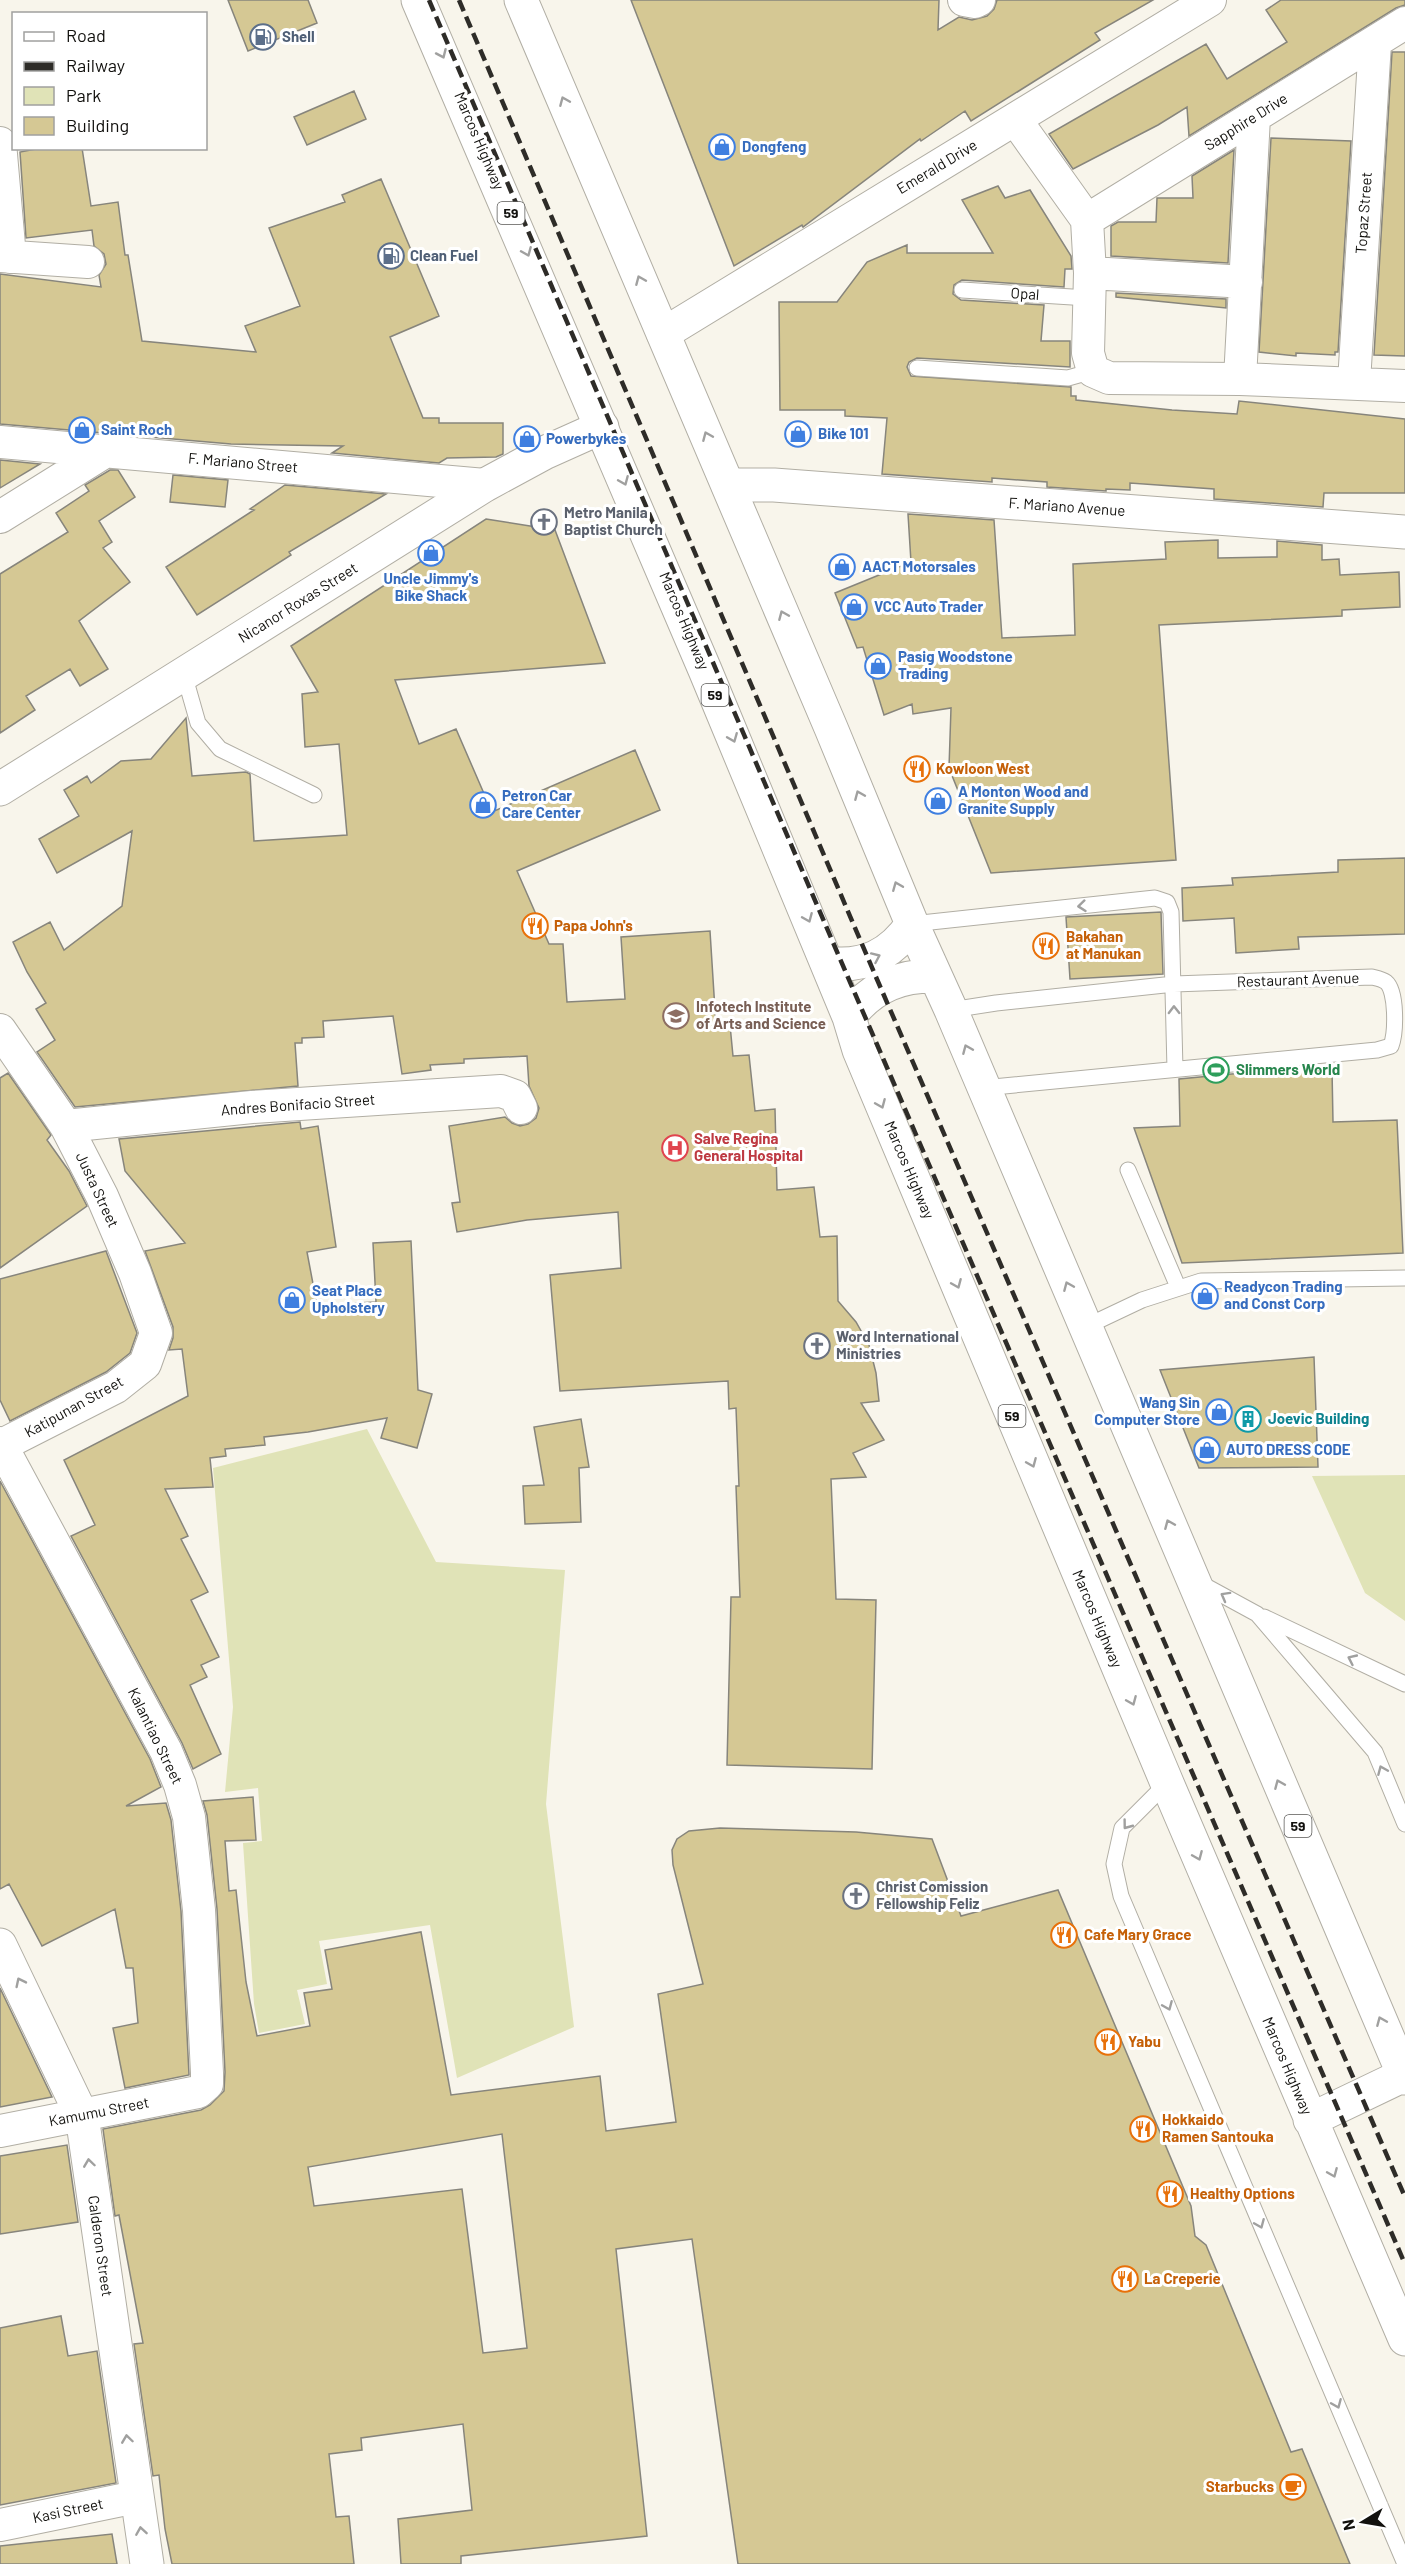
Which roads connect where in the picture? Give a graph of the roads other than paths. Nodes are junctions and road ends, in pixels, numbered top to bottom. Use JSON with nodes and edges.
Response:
{"nodes":[{"id":1,"x":418,"y":0,"type":"edge"},
{"id":2,"x":521,"y":0,"type":"edge"},
{"id":3,"x":964,"y":0,"type":"edge"},
{"id":4,"x":979,"y":0,"type":"edge"},
{"id":5,"x":1210,"y":0,"type":"edge"},
{"id":6,"x":1405,"y":23,"type":"edge"},
{"id":7,"x":1375,"y":43,"type":"junction"},
{"id":8,"x":1254,"y":117,"type":"junction"},
{"id":9,"x":1015,"y":119,"type":"junction"},
{"id":10,"x":0,"y":143,"type":"edge"},
{"id":11,"x":1087,"y":220,"type":"junction"},
{"id":12,"x":5,"y":256,"type":"edge"},
{"id":13,"x":88,"y":262,"type":"dead end"},
{"id":14,"x":1246,"y":282,"type":"junction"},
{"id":15,"x":1089,"y":285,"type":"junction"},
{"id":16,"x":962,"y":290,"type":"dead end"},
{"id":17,"x":663,"y":334,"type":"junction"},
{"id":18,"x":917,"y":368,"type":"dead end"},
{"id":19,"x":1093,"y":371,"type":"junction"},
{"id":20,"x":1240,"y":379,"type":"junction"},
{"id":21,"x":1354,"y":382,"type":"junction"},
{"id":22,"x":1405,"y":386,"type":"edge"},
{"id":23,"x":602,"y":427,"type":"junction"},
{"id":24,"x":0,"y":442,"type":"edge"},
{"id":25,"x":106,"y":451,"type":"junction"},
{"id":26,"x":485,"y":484,"type":"junction"},
{"id":27,"x":728,"y":485,"type":"junction"},
{"id":28,"x":0,"y":517,"type":"edge"},
{"id":29,"x":1405,"y":532,"type":"edge"},
{"id":30,"x":184,"y":674,"type":"junction"},
{"id":31,"x":0,"y":789,"type":"edge"},
{"id":32,"x":314,"y":795,"type":"dead end"},
{"id":33,"x":912,"y":924,"type":"junction"},
{"id":34,"x":827,"y":963,"type":"junction"},
{"id":35,"x":935,"y":976,"type":"junction"},
{"id":36,"x":1174,"y":984,"type":"junction"},
{"id":37,"x":951,"y":1010,"type":"junction"},
{"id":38,"x":849,"y":1017,"type":"junction"},
{"id":39,"x":0,"y":1030,"type":"edge"},
{"id":40,"x":1175,"y":1069,"type":"junction"},
{"id":41,"x":983,"y":1088,"type":"junction"},
{"id":42,"x":521,"y":1108,"type":"dead end"},
{"id":43,"x":66,"y":1126,"type":"junction"},
{"id":44,"x":1128,"y":1170,"type":"dead end"},
{"id":45,"x":1405,"y":1278,"type":"edge"},
{"id":46,"x":1178,"y":1287,"type":"junction"},
{"id":47,"x":1086,"y":1327,"type":"junction"},
{"id":48,"x":145,"y":1364,"type":"joint"},
{"id":49,"x":0,"y":1445,"type":"edge"},
{"id":50,"x":1191,"y":1578,"type":"junction"},
{"id":51,"x":1257,"y":1614,"type":"junction"},
{"id":52,"x":1405,"y":1684,"type":"edge"},
{"id":53,"x":1167,"y":1783,"type":"junction"},
{"id":54,"x":1405,"y":1824,"type":"edge"},
{"id":55,"x":0,"y":1945,"type":"edge"},
{"id":56,"x":1404,"y":2077,"type":"edge"},
{"id":57,"x":198,"y":2092,"type":"joint"},
{"id":58,"x":82,"y":2116,"type":"junction"},
{"id":59,"x":1310,"y":2120,"type":"junction"},
{"id":60,"x":0,"y":2132,"type":"edge"},
{"id":61,"x":1405,"y":2339,"type":"edge"},
{"id":62,"x":136,"y":2497,"type":"junction"},
{"id":63,"x":0,"y":2525,"type":"edge"},
{"id":64,"x":147,"y":2564,"type":"edge"},
{"id":65,"x":1405,"y":2564,"type":"edge"}],
"edges":[{"from":1,"to":23,"type":"main road","name":"Marcos Highway","number":"59","one_way":true},
{"from":17,"to":2,"type":"main road","number":"59","one_way":true},
{"from":3,"to":4,"type":"street"},
{"from":5,"to":9,"type":"street","name":"Emerald Drive"},
{"from":6,"to":7,"type":"street","name":"Sapphire Drive"},
{"from":7,"to":8,"type":"street","name":"Sapphire Drive"},
{"from":7,"to":21,"type":"street","name":"Topaz Street"},
{"from":8,"to":11,"type":"street","name":"Sapphire Drive"},
{"from":8,"to":14,"type":"street"},
{"from":9,"to":11,"type":"street"},
{"from":9,"to":17,"type":"street","name":"Emerald Drive"},
{"from":10,"to":12,"type":"street"},
{"from":11,"to":15,"type":"street"},
{"from":12,"to":13,"type":"street"},
{"from":14,"to":15,"type":"street"},
{"from":14,"to":20,"type":"street"},
{"from":15,"to":16,"type":"lane","name":"Opal"},
{"from":15,"to":19,"type":"street"},
{"from":27,"to":17,"type":"main road","number":"59","one_way":true},
{"from":18,"to":19,"type":"lane"},
{"from":19,"to":20,"type":"street"},
{"from":20,"to":21,"type":"street"},
{"from":21,"to":22,"type":"street"},
{"from":23,"to":26,"type":"main road","name":"Nicanor Roxas Street"},
{"from":23,"to":34,"type":"main road","name":"Marcos Highway","number":"59","one_way":true},
{"from":24,"to":25,"type":"street","name":"F. Mariano Street"},
{"from":25,"to":26,"type":"street","name":"F. Mariano Street"},
{"from":25,"to":28,"type":"street"},
{"from":26,"to":30,"type":"main road","name":"Nicanor Roxas Street"},
{"from":27,"to":29,"type":"main road","name":"F. Mariano Avenue"},
{"from":33,"to":27,"type":"main road","number":"59","one_way":true},
{"from":30,"to":31,"type":"main road","name":"Nicanor Roxas Street"},
{"from":30,"to":32,"type":"lane"},
{"from":34,"to":33,"type":"main road","one_way":true},
{"from":33,"to":35,"type":"main road","number":"59"},
{"from":36,"to":33,"type":"lane","one_way":true},
{"from":34,"to":38,"type":"main road","name":"Marcos Highway","number":"59"},
{"from":35,"to":37,"type":"main road","number":"59"},
{"from":35,"to":38,"type":"main road"},
{"from":36,"to":37,"type":"lane","name":"Restaurant Avenue"},
{"from":40,"to":36,"type":"lane","one_way":true},
{"from":36,"to":40,"type":"lane","name":"Restaurant Avenue"},
{"from":41,"to":37,"type":"main road","number":"59","one_way":true},
{"from":38,"to":53,"type":"main road","name":"Marcos Highway","number":"59","one_way":true},
{"from":39,"to":43,"type":"street","name":"Justa Street"},
{"from":40,"to":41,"type":"lane","name":"Restaurant Avenue"},
{"from":47,"to":41,"type":"main road","number":"59","one_way":true},
{"from":42,"to":43,"type":"street","name":"Andres Bonifacio Street"},
{"from":43,"to":48,"type":"street","name":"Justa Street"},
{"from":44,"to":46,"type":"lane"},
{"from":45,"to":46,"type":"lane"},
{"from":46,"to":47,"type":"lane"},
{"from":50,"to":47,"type":"main road","number":"59","one_way":true},
{"from":48,"to":49,"type":"street","name":"Katipunan Street"},
{"from":49,"to":57,"type":"street","name":"Kalantiao Street"},
{"from":51,"to":50,"type":"lane","one_way":true},
{"from":56,"to":50,"type":"main road","number":"59","one_way":true},
{"from":52,"to":51,"type":"lane","one_way":true},
{"from":54,"to":51,"type":"lane","one_way":true},
{"from":53,"to":59,"type":"main road","name":"Marcos Highway","number":"59","one_way":true},
{"from":53,"to":65,"type":"lane","one_way":true},
{"from":58,"to":55,"type":"main road","name":"Calderon Street","one_way":true},
{"from":56,"to":59,"type":"main road"},
{"from":57,"to":58,"type":"street","name":"Kamumu Street"},
{"from":58,"to":60,"type":"street","name":"Kamumu Street"},
{"from":62,"to":58,"type":"main road","name":"Calderon Street","one_way":true},
{"from":59,"to":61,"type":"main road","name":"Marcos Highway","number":"59","one_way":true},
{"from":62,"to":63,"type":"street","name":"Kasi Street"},
{"from":64,"to":62,"type":"main road","name":"Calderon Street","one_way":true}]}
